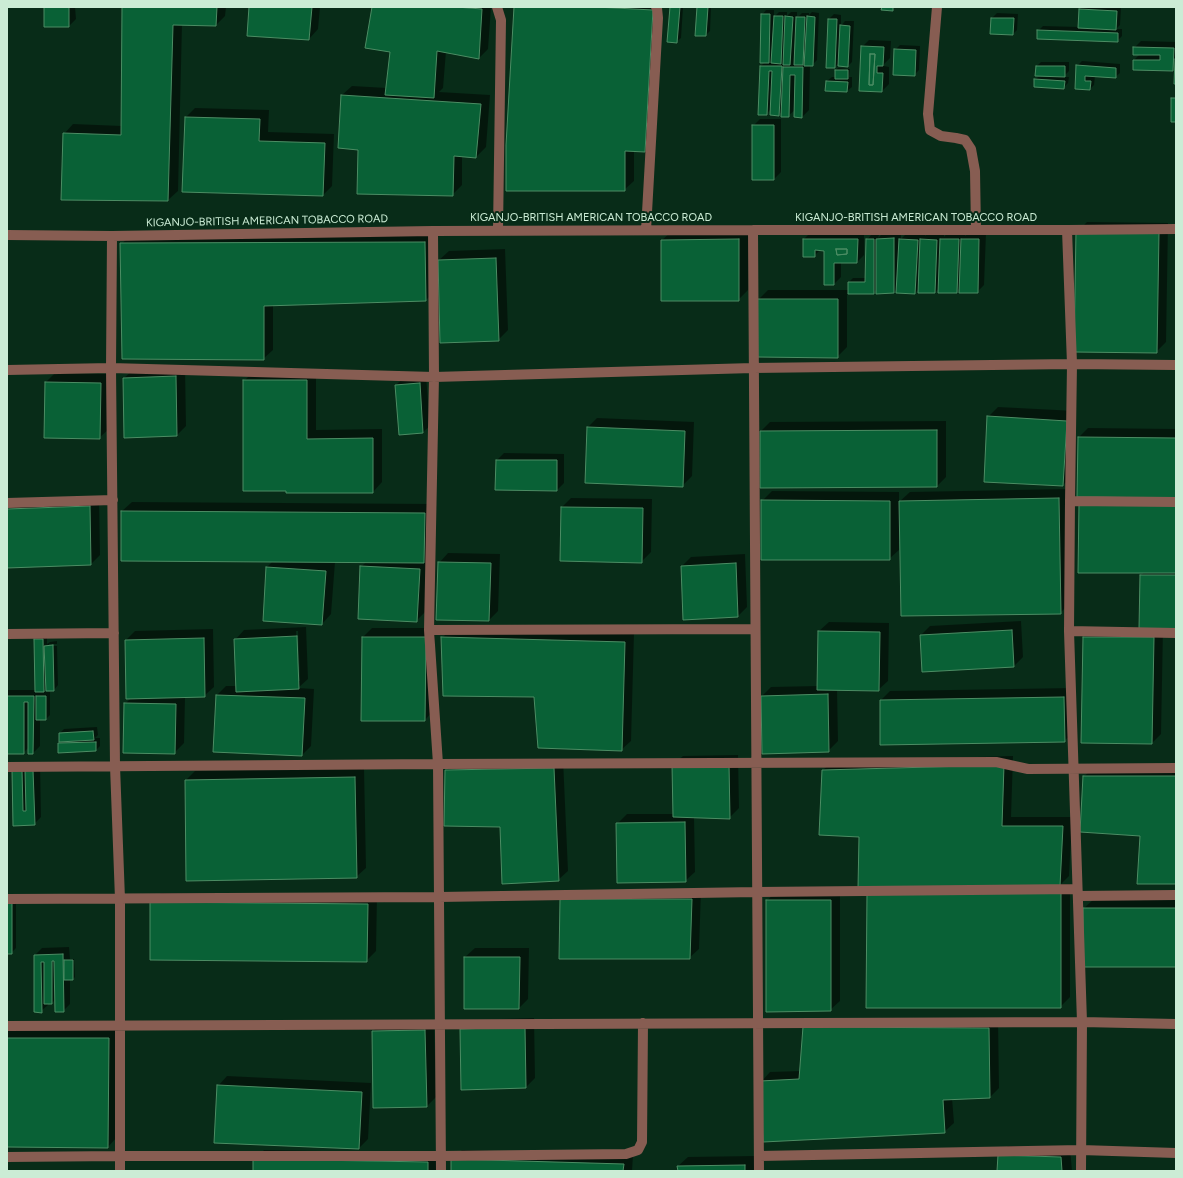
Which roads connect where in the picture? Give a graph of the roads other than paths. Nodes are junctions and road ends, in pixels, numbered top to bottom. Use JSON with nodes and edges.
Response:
{"nodes":[{"id":1,"x":497,"y":7,"type":"edge"},
{"id":2,"x":656,"y":7,"type":"edge"},
{"id":3,"x":937,"y":7,"type":"edge"},
{"id":4,"x":1176,"y":229,"type":"edge"},
{"id":5,"x":498,"y":230,"type":"junction"},
{"id":6,"x":646,"y":230,"type":"junction"},
{"id":7,"x":753,"y":230,"type":"junction"},
{"id":8,"x":976,"y":230,"type":"junction"},
{"id":9,"x":1067,"y":230,"type":"junction"},
{"id":10,"x":433,"y":231,"type":"junction"},
{"id":11,"x":7,"y":235,"type":"edge"},
{"id":12,"x":112,"y":236,"type":"junction"},
{"id":13,"x":1072,"y":364,"type":"junction"},
{"id":14,"x":1176,"y":366,"type":"edge"},
{"id":15,"x":111,"y":368,"type":"junction"},
{"id":16,"x":753,"y":368,"type":"junction"},
{"id":17,"x":7,"y":370,"type":"edge"},
{"id":18,"x":434,"y":377,"type":"junction"},
{"id":19,"x":113,"y":500,"type":"junction"},
{"id":20,"x":1070,"y":501,"type":"junction"},
{"id":21,"x":1176,"y":502,"type":"edge"},
{"id":22,"x":7,"y":503,"type":"edge"},
{"id":23,"x":755,"y":629,"type":"junction"},
{"id":24,"x":430,"y":630,"type":"junction"},
{"id":25,"x":1069,"y":631,"type":"junction"},
{"id":26,"x":114,"y":633,"type":"junction"},
{"id":27,"x":1176,"y":633,"type":"edge"},
{"id":28,"x":7,"y":634,"type":"edge"},
{"id":29,"x":756,"y":762,"type":"junction"},
{"id":30,"x":438,"y":764,"type":"junction"},
{"id":31,"x":115,"y":766,"type":"junction"},
{"id":32,"x":7,"y":767,"type":"edge"},
{"id":33,"x":1176,"y":768,"type":"edge"},
{"id":34,"x":1074,"y":769,"type":"junction"},
{"id":35,"x":757,"y":892,"type":"junction"},
{"id":36,"x":1078,"y":892,"type":"junction"},
{"id":37,"x":1176,"y":895,"type":"edge"},
{"id":38,"x":439,"y":897,"type":"junction"},
{"id":39,"x":7,"y":899,"type":"edge"},
{"id":40,"x":120,"y":899,"type":"junction"},
{"id":41,"x":1082,"y":1022,"type":"junction"},
{"id":42,"x":643,"y":1023,"type":"junction"},
{"id":43,"x":758,"y":1023,"type":"junction"},
{"id":44,"x":440,"y":1024,"type":"junction"},
{"id":45,"x":1176,"y":1024,"type":"edge"},
{"id":46,"x":120,"y":1025,"type":"junction"},
{"id":47,"x":7,"y":1026,"type":"edge"},
{"id":48,"x":1081,"y":1150,"type":"junction"},
{"id":49,"x":1176,"y":1153,"type":"edge"},
{"id":50,"x":120,"y":1156,"type":"junction"},
{"id":51,"x":441,"y":1156,"type":"junction"},
{"id":52,"x":759,"y":1156,"type":"junction"},
{"id":53,"x":7,"y":1157,"type":"edge"},
{"id":54,"x":120,"y":1171,"type":"edge"},
{"id":55,"x":441,"y":1171,"type":"edge"},
{"id":56,"x":759,"y":1171,"type":"edge"},
{"id":57,"x":1081,"y":1171,"type":"edge"}],
"edges":[{"from":1,"to":5,"type":"street"},
{"from":2,"to":6,"type":"street"},
{"from":3,"to":8,"type":"street"},
{"from":4,"to":9,"type":"street","name":"KIGANJO-BRITISH AMERICAN TOBACCO ROAD"},
{"from":5,"to":6,"type":"street","name":"KIGANJO-BRITISH AMERICAN TOBACCO ROAD"},
{"from":5,"to":10,"type":"street","name":"KIGANJO-BRITISH AMERICAN TOBACCO ROAD"},
{"from":6,"to":7,"type":"street","name":"KIGANJO-BRITISH AMERICAN TOBACCO ROAD"},
{"from":7,"to":8,"type":"street","name":"KIGANJO-BRITISH AMERICAN TOBACCO ROAD"},
{"from":7,"to":16,"type":"street"},
{"from":8,"to":9,"type":"street","name":"KIGANJO-BRITISH AMERICAN TOBACCO ROAD"},
{"from":9,"to":13,"type":"street"},
{"from":10,"to":12,"type":"street","name":"KIGANJO-BRITISH AMERICAN TOBACCO ROAD"},
{"from":10,"to":18,"type":"street"},
{"from":11,"to":12,"type":"street","name":"KIGANJO-BRITISH AMERICAN TOBACCO ROAD"},
{"from":12,"to":15,"type":"street"},
{"from":13,"to":14,"type":"street"},
{"from":13,"to":16,"type":"street"},
{"from":13,"to":20,"type":"street"},
{"from":15,"to":17,"type":"street"},
{"from":15,"to":18,"type":"street"},
{"from":15,"to":19,"type":"street"},
{"from":16,"to":18,"type":"street"},
{"from":16,"to":23,"type":"street"},
{"from":18,"to":24,"type":"street"},
{"from":19,"to":22,"type":"street"},
{"from":19,"to":26,"type":"street"},
{"from":20,"to":21,"type":"street"},
{"from":20,"to":25,"type":"street"},
{"from":23,"to":24,"type":"street"},
{"from":23,"to":29,"type":"street"},
{"from":24,"to":30,"type":"street"},
{"from":25,"to":27,"type":"street"},
{"from":25,"to":34,"type":"street"},
{"from":26,"to":28,"type":"street"},
{"from":26,"to":31,"type":"street"},
{"from":29,"to":30,"type":"street"},
{"from":29,"to":34,"type":"street"},
{"from":29,"to":35,"type":"street"},
{"from":30,"to":31,"type":"street"},
{"from":30,"to":38,"type":"street"},
{"from":31,"to":32,"type":"street"},
{"from":31,"to":40,"type":"street"},
{"from":33,"to":34,"type":"street"},
{"from":34,"to":36,"type":"street"},
{"from":35,"to":36,"type":"street"},
{"from":35,"to":38,"type":"street"},
{"from":35,"to":43,"type":"street"},
{"from":36,"to":37,"type":"street"},
{"from":36,"to":41,"type":"street"},
{"from":38,"to":40,"type":"street"},
{"from":38,"to":44,"type":"street"},
{"from":39,"to":40,"type":"street"},
{"from":40,"to":46,"type":"street"},
{"from":41,"to":43,"type":"street"},
{"from":41,"to":45,"type":"street"},
{"from":41,"to":48,"type":"street"},
{"from":42,"to":43,"type":"street"},
{"from":42,"to":44,"type":"street"},
{"from":42,"to":51,"type":"street"},
{"from":43,"to":52,"type":"street"},
{"from":44,"to":46,"type":"street"},
{"from":44,"to":51,"type":"street"},
{"from":46,"to":47,"type":"street"},
{"from":46,"to":50,"type":"street"},
{"from":48,"to":49,"type":"street"},
{"from":48,"to":52,"type":"street"},
{"from":48,"to":57,"type":"street"},
{"from":50,"to":51,"type":"street"},
{"from":50,"to":53,"type":"street"},
{"from":50,"to":54,"type":"street"},
{"from":51,"to":55,"type":"street"},
{"from":52,"to":56,"type":"street"}]}
